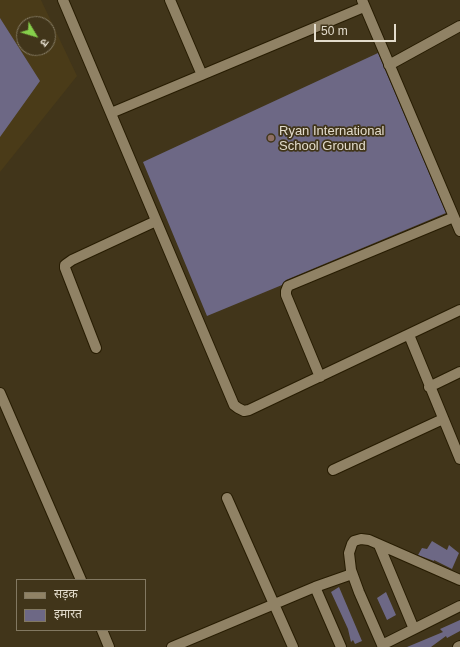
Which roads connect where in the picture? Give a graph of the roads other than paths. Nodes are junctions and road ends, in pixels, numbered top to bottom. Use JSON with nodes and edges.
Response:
{"nodes":[{"id":1,"x":63,"y":0,"type":"edge"},
{"id":2,"x":170,"y":0,"type":"edge"},
{"id":3,"x":363,"y":3,"type":"edge"},
{"id":4,"x":460,"y":26,"type":"edge"},
{"id":5,"x":390,"y":65,"type":"junction"},
{"id":6,"x":202,"y":75,"type":"junction"},
{"id":7,"x":111,"y":113,"type":"junction"},
{"id":8,"x":454,"y":217,"type":"junction"},
{"id":9,"x":156,"y":221,"type":"junction"},
{"id":10,"x":460,"y":231,"type":"edge"},
{"id":11,"x":460,"y":310,"type":"edge"},
{"id":12,"x":409,"y":335,"type":"junction"},
{"id":13,"x":96,"y":348,"type":"dead end"},
{"id":14,"x":460,"y":372,"type":"edge"},
{"id":15,"x":320,"y":377,"type":"junction"},
{"id":16,"x":429,"y":387,"type":"junction"},
{"id":17,"x":0,"y":393,"type":"edge"},
{"id":18,"x":443,"y":419,"type":"junction"},
{"id":19,"x":460,"y":459,"type":"edge"},
{"id":20,"x":334,"y":470,"type":"dead end"},
{"id":21,"x":226,"y":498,"type":"dead end"},
{"id":22,"x":379,"y":545,"type":"junction"},
{"id":23,"x":352,"y":574,"type":"junction"},
{"id":24,"x":81,"y":579,"type":"edge"},
{"id":25,"x":460,"y":580,"type":"edge"},
{"id":26,"x":315,"y":587,"type":"junction"},
{"id":27,"x":274,"y":605,"type":"junction"},
{"id":28,"x":460,"y":606,"type":"edge"},
{"id":29,"x":414,"y":628,"type":"junction"},
{"id":30,"x":102,"y":631,"type":"edge"},
{"id":31,"x":382,"y":646,"type":"edge"},
{"id":32,"x":109,"y":647,"type":"edge"},
{"id":33,"x":172,"y":647,"type":"edge"},
{"id":34,"x":293,"y":647,"type":"edge"},
{"id":35,"x":341,"y":647,"type":"edge"}],
"edges":[{"from":1,"to":7,"type":"street"},
{"from":2,"to":6,"type":"street"},
{"from":3,"to":5,"type":"street"},
{"from":3,"to":6,"type":"street"},
{"from":4,"to":5,"type":"street"},
{"from":5,"to":8,"type":"street"},
{"from":6,"to":7,"type":"street"},
{"from":7,"to":9,"type":"street"},
{"from":8,"to":10,"type":"street"},
{"from":8,"to":15,"type":"street"},
{"from":9,"to":13,"type":"street"},
{"from":9,"to":15,"type":"street"},
{"from":11,"to":12,"type":"street"},
{"from":12,"to":15,"type":"street"},
{"from":12,"to":16,"type":"street"},
{"from":14,"to":16,"type":"street"},
{"from":16,"to":18,"type":"street"},
{"from":17,"to":24,"type":"street"},
{"from":18,"to":19,"type":"street"},
{"from":18,"to":20,"type":"street"},
{"from":21,"to":27,"type":"street"},
{"from":22,"to":23,"type":"street"},
{"from":22,"to":25,"type":"street"},
{"from":22,"to":29,"type":"street"},
{"from":23,"to":26,"type":"street"},
{"from":23,"to":31,"type":"street"},
{"from":26,"to":27,"type":"street"},
{"from":26,"to":35,"type":"street"},
{"from":27,"to":33,"type":"street"},
{"from":27,"to":34,"type":"street"},
{"from":28,"to":29,"type":"street"},
{"from":29,"to":31,"type":"street"},
{"from":30,"to":32,"type":"street"}]}
